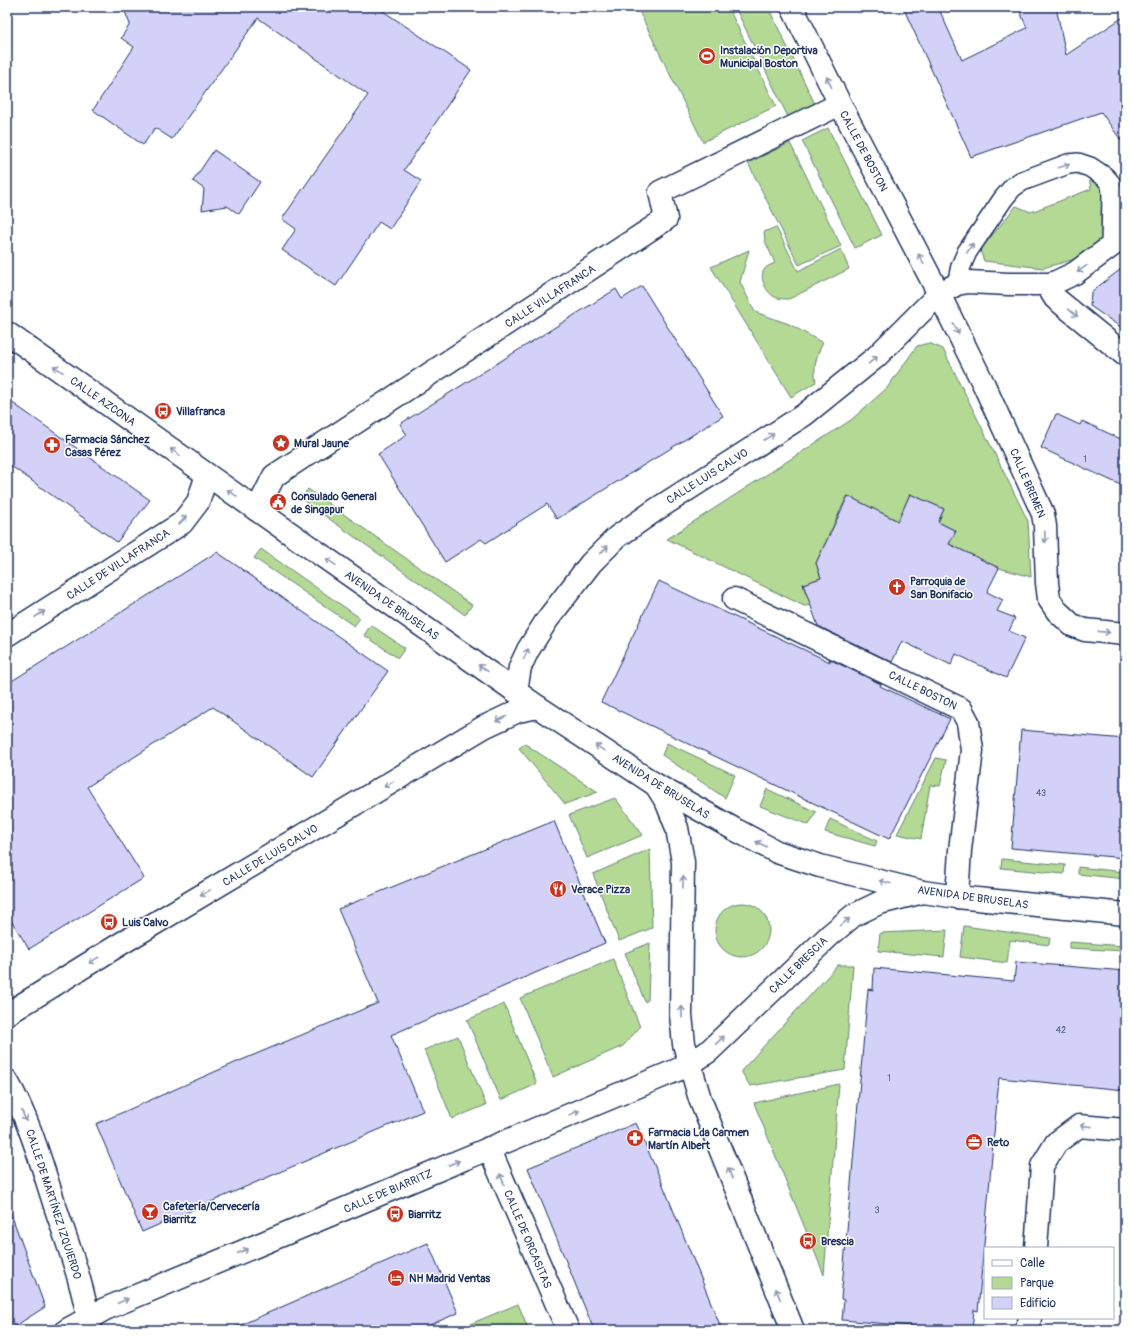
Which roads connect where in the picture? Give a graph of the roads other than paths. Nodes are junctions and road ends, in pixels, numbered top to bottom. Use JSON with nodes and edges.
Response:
{"nodes":[{"id":1,"x":792,"y":7,"type":"edge"},
{"id":2,"x":840,"y":104,"type":"junction"},
{"id":3,"x":1118,"y":242,"type":"edge"},
{"id":4,"x":1050,"y":284,"type":"junction"},
{"id":5,"x":948,"y":289,"type":"junction"},
{"id":6,"x":7,"y":333,"type":"edge"},
{"id":7,"x":1125,"y":355,"type":"edge"},
{"id":8,"x":207,"y":475,"type":"junction"},
{"id":9,"x":257,"y":510,"type":"junction"},
{"id":10,"x":734,"y":599,"type":"dead end"},
{"id":11,"x":1125,"y":634,"type":"edge"},
{"id":12,"x":7,"y":635,"type":"edge"},
{"id":13,"x":516,"y":691,"type":"junction"},
{"id":14,"x":538,"y":706,"type":"junction"},
{"id":15,"x":656,"y":785,"type":"junction"},
{"id":16,"x":923,"y":892,"type":"junction"},
{"id":17,"x":957,"y":897,"type":"junction"},
{"id":18,"x":1125,"y":914,"type":"edge"},
{"id":19,"x":7,"y":1014,"type":"edge"},
{"id":20,"x":689,"y":1064,"type":"junction"},
{"id":21,"x":7,"y":1081,"type":"edge"},
{"id":22,"x":1125,"y":1130,"type":"edge"},
{"id":23,"x":489,"y":1148,"type":"junction"},
{"id":24,"x":1036,"y":1247,"type":"edge"},
{"id":25,"x":1030,"y":1319,"type":"edge"},
{"id":26,"x":89,"y":1324,"type":"edge"},
{"id":27,"x":66,"y":1330,"type":"edge"},
{"id":28,"x":568,"y":1330,"type":"edge"},
{"id":29,"x":792,"y":1330,"type":"edge"},
{"id":30,"x":1025,"y":1330,"type":"edge"}],
"edges":[{"from":2,"to":1,"type":"street","name":"CALLE DE BOSTON","one_way":true},
{"from":5,"to":2,"type":"street","name":"CALLE DE BOSTON","one_way":true},
{"from":2,"to":9,"type":"street","name":"CALLE VILLAFRANCA"},
{"from":3,"to":4,"type":"street","one_way":true},
{"from":5,"to":3,"type":"lane","one_way":true},
{"from":4,"to":5,"type":"street"},
{"from":4,"to":7,"type":"street","one_way":true},
{"from":5,"to":11,"type":"street","name":"CALLE BREMEN","one_way":true},
{"from":13,"to":5,"type":"street","name":"CALLE LUIS CALVO","one_way":true},
{"from":8,"to":6,"type":"street","name":"CALLE AZCONA","one_way":true},
{"from":9,"to":8,"type":"street","name":"CALLE AZCONA","one_way":true},
{"from":12,"to":8,"type":"street","name":"CALLE DE VILLAFRANCA","one_way":true},
{"from":13,"to":9,"type":"street","name":"AVENIDA DE BRUSELAS","one_way":true},
{"from":10,"to":17,"type":"street","name":"CALLE BOSTON"},
{"from":13,"to":14,"type":"street","name":"AVENIDA DE BRUSELAS"},
{"from":15,"to":14,"type":"street","name":"AVENIDA DE BRUSELAS","one_way":true},
{"from":14,"to":19,"type":"street","name":"CALLE DE LUIS CALVO","one_way":true},
{"from":16,"to":15,"type":"street","name":"AVENIDA DE BRUSELAS","one_way":true},
{"from":20,"to":15,"type":"street","one_way":true},
{"from":16,"to":17,"type":"street","name":"AVENIDA DE BRUSELAS"},
{"from":20,"to":16,"type":"street","name":"CALLE BRESCIA","one_way":true},
{"from":17,"to":18,"type":"street","name":"AVENIDA DE BRUSELAS"},
{"from":23,"to":20,"type":"street","name":"CALLE DE BIARRITZ","one_way":true},
{"from":29,"to":20,"type":"street","one_way":true},
{"from":21,"to":26,"type":"street","name":"CALLE DE MARTÍNEZ IZQUIERDO","one_way":true},
{"from":22,"to":24,"type":"street","one_way":true},
{"from":26,"to":23,"type":"street","name":"CALLE DE BIARRITZ","one_way":true},
{"from":28,"to":23,"type":"street","name":"CALLE DE ORCASITAS","one_way":true},
{"from":25,"to":30,"type":"street"},
{"from":26,"to":27,"type":"street","name":"CALLE DE BIARRITZ"}]}
